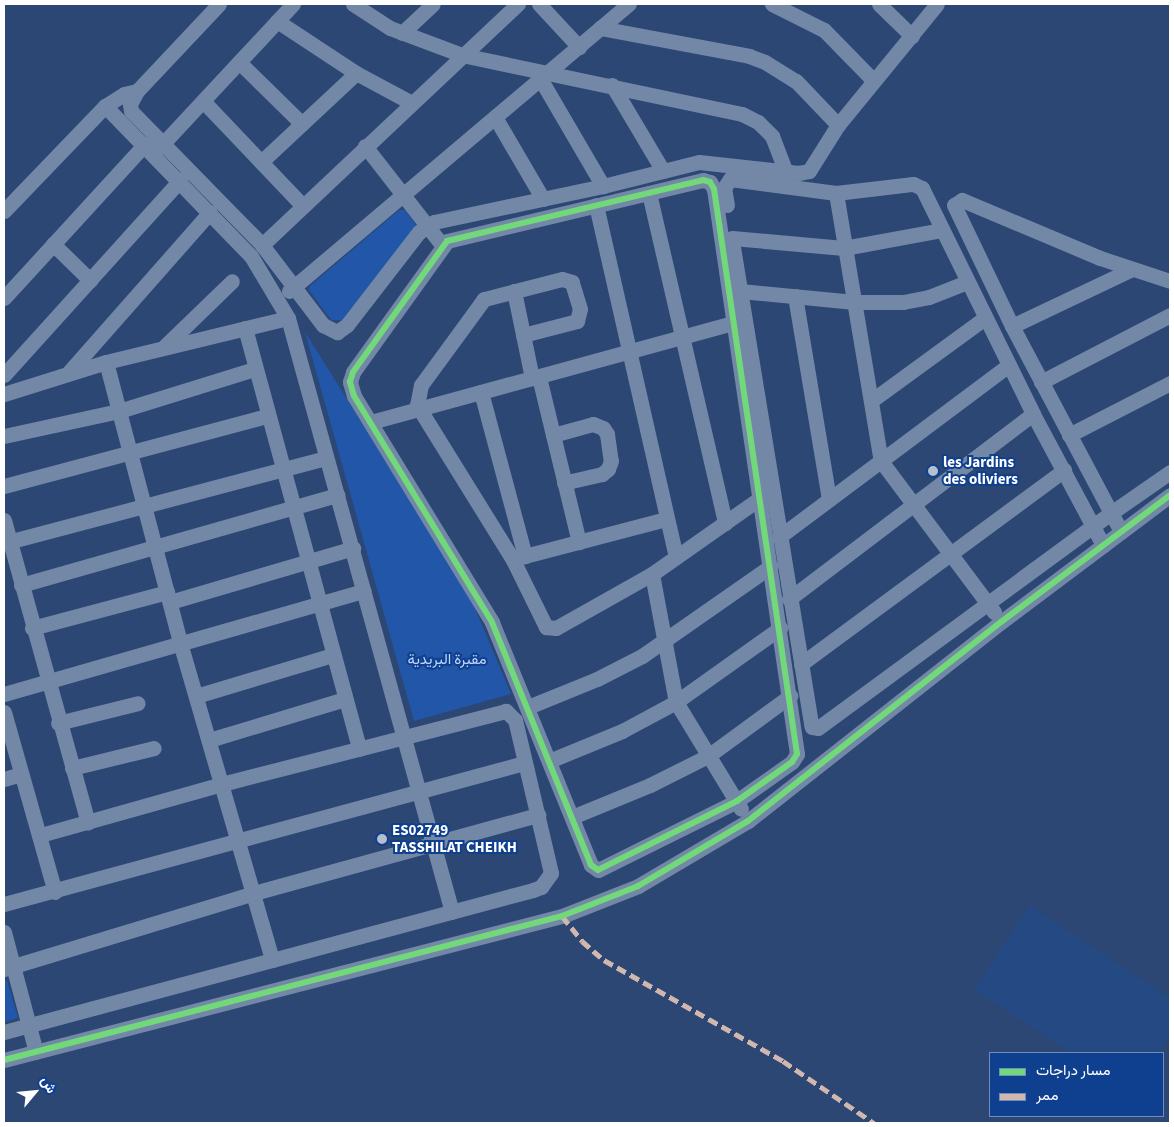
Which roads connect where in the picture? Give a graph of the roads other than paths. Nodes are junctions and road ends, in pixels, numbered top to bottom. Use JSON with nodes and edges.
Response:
{"nodes":[{"id":1,"x":220,"y":4,"type":"edge"},
{"id":2,"x":293,"y":4,"type":"edge"},
{"id":3,"x":353,"y":4,"type":"edge"},
{"id":4,"x":432,"y":4,"type":"edge"},
{"id":5,"x":518,"y":4,"type":"edge"},
{"id":6,"x":539,"y":4,"type":"edge"},
{"id":7,"x":629,"y":4,"type":"edge"},
{"id":8,"x":772,"y":4,"type":"edge"},
{"id":9,"x":879,"y":4,"type":"edge"},
{"id":10,"x":937,"y":4,"type":"edge"},
{"id":11,"x":277,"y":21,"type":"junction"},
{"id":12,"x":600,"y":28,"type":"junction"},
{"id":13,"x":402,"y":33,"type":"junction"},
{"id":14,"x":912,"y":36,"type":"junction"},
{"id":15,"x":579,"y":47,"type":"junction"},
{"id":16,"x":462,"y":55,"type":"junction"},
{"id":17,"x":239,"y":62,"type":"junction"},
{"id":18,"x":356,"y":73,"type":"junction"},
{"id":19,"x":544,"y":77,"type":"junction"},
{"id":20,"x":874,"y":81,"type":"junction"},
{"id":21,"x":612,"y":85,"type":"junction"},
{"id":22,"x":136,"y":91,"type":"junction"},
{"id":23,"x":203,"y":101,"type":"junction"},
{"id":24,"x":410,"y":102,"type":"junction"},
{"id":25,"x":106,"y":106,"type":"junction"},
{"id":26,"x":495,"y":117,"type":"junction"},
{"id":27,"x":302,"y":124,"type":"junction"},
{"id":28,"x":838,"y":125,"type":"junction"},
{"id":29,"x":154,"y":146,"type":"junction"},
{"id":30,"x":365,"y":146,"type":"junction"},
{"id":31,"x":261,"y":162,"type":"junction"},
{"id":32,"x":664,"y":171,"type":"junction"},
{"id":33,"x":786,"y":172,"type":"junction"},
{"id":34,"x":180,"y":180,"type":"junction"},
{"id":35,"x":603,"y":186,"type":"junction"},
{"id":36,"x":649,"y":193,"type":"junction"},
{"id":37,"x":836,"y":193,"type":"junction"},
{"id":38,"x":405,"y":195,"type":"junction"},
{"id":39,"x":543,"y":199,"type":"junction"},
{"id":40,"x":596,"y":205,"type":"junction"},
{"id":41,"x":303,"y":206,"type":"junction"},
{"id":42,"x":4,"y":211,"type":"edge"},
{"id":43,"x":210,"y":212,"type":"junction"},
{"id":44,"x":427,"y":225,"type":"junction"},
{"id":45,"x":942,"y":230,"type":"junction"},
{"id":46,"x":732,"y":238,"type":"junction"},
{"id":47,"x":54,"y":244,"type":"junction"},
{"id":48,"x":262,"y":245,"type":"junction"},
{"id":49,"x":442,"y":245,"type":"junction"},
{"id":50,"x":844,"y":248,"type":"junction"},
{"id":51,"x":1132,"y":269,"type":"junction"},
{"id":52,"x":90,"y":280,"type":"junction"},
{"id":53,"x":1166,"y":280,"type":"edge"},
{"id":54,"x":232,"y":281,"type":"dead end"},
{"id":55,"x":967,"y":282,"type":"junction"},
{"id":56,"x":295,"y":286,"type":"junction"},
{"id":57,"x":514,"y":291,"type":"junction"},
{"id":58,"x":740,"y":292,"type":"junction"},
{"id":59,"x":1170,"y":293,"type":"edge"},
{"id":60,"x":796,"y":296,"type":"junction"},
{"id":61,"x":4,"y":298,"type":"edge"},
{"id":62,"x":280,"y":300,"type":"junction"},
{"id":63,"x":854,"y":302,"type":"junction"},
{"id":64,"x":1170,"y":316,"type":"edge"},
{"id":65,"x":288,"y":318,"type":"junction"},
{"id":66,"x":985,"y":318,"type":"junction"},
{"id":67,"x":734,"y":323,"type":"junction"},
{"id":68,"x":1012,"y":326,"type":"junction"},
{"id":69,"x":244,"y":328,"type":"junction"},
{"id":70,"x":523,"y":335,"type":"junction"},
{"id":71,"x":682,"y":338,"type":"junction"},
{"id":72,"x":164,"y":347,"type":"junction"},
{"id":73,"x":628,"y":352,"type":"junction"},
{"id":74,"x":106,"y":362,"type":"junction"},
{"id":75,"x":1009,"y":365,"type":"junction"},
{"id":76,"x":255,"y":369,"type":"junction"},
{"id":77,"x":68,"y":372,"type":"junction"},
{"id":78,"x":4,"y":375,"type":"edge"},
{"id":79,"x":535,"y":378,"type":"junction"},
{"id":80,"x":1042,"y":382,"type":"junction"},
{"id":81,"x":1170,"y":383,"type":"edge"},
{"id":82,"x":481,"y":392,"type":"junction"},
{"id":83,"x":4,"y":394,"type":"edge"},
{"id":84,"x":870,"y":401,"type":"junction"},
{"id":85,"x":418,"y":410,"type":"junction"},
{"id":86,"x":119,"y":411,"type":"junction"},
{"id":87,"x":1033,"y":414,"type":"junction"},
{"id":88,"x":268,"y":416,"type":"junction"},
{"id":89,"x":371,"y":422,"type":"junction"},
{"id":90,"x":553,"y":435,"type":"junction"},
{"id":91,"x":1069,"y":435,"type":"junction"},
{"id":92,"x":4,"y":436,"type":"edge"},
{"id":93,"x":130,"y":452,"type":"junction"},
{"id":94,"x":326,"y":458,"type":"junction"},
{"id":95,"x":881,"y":461,"type":"junction"},
{"id":96,"x":283,"y":470,"type":"junction"},
{"id":97,"x":1064,"y":470,"type":"junction"},
{"id":98,"x":1170,"y":472,"type":"edge"},
{"id":99,"x":564,"y":483,"type":"junction"},
{"id":100,"x":4,"y":486,"type":"edge"},
{"id":101,"x":337,"y":495,"type":"junction"},
{"id":102,"x":1170,"y":495,"type":"edge"},
{"id":103,"x":760,"y":498,"type":"junction"},
{"id":104,"x":829,"y":499,"type":"junction"},
{"id":105,"x":914,"y":505,"type":"junction"},
{"id":106,"x":144,"y":506,"type":"junction"},
{"id":107,"x":293,"y":507,"type":"junction"},
{"id":108,"x":1111,"y":513,"type":"junction"},
{"id":109,"x":666,"y":519,"type":"junction"},
{"id":110,"x":4,"y":520,"type":"edge"},
{"id":111,"x":725,"y":523,"type":"junction"},
{"id":112,"x":1093,"y":527,"type":"junction"},
{"id":113,"x":1121,"y":530,"type":"junction"},
{"id":114,"x":779,"y":537,"type":"junction"},
{"id":115,"x":6,"y":542,"type":"edge"},
{"id":116,"x":579,"y":542,"type":"junction"},
{"id":117,"x":1104,"y":544,"type":"junction"},
{"id":118,"x":155,"y":547,"type":"junction"},
{"id":119,"x":353,"y":548,"type":"junction"},
{"id":120,"x":950,"y":554,"type":"junction"},
{"id":121,"x":676,"y":557,"type":"junction"},
{"id":122,"x":519,"y":558,"type":"junction"},
{"id":123,"x":308,"y":561,"type":"junction"},
{"id":124,"x":771,"y":566,"type":"junction"},
{"id":125,"x":652,"y":574,"type":"junction"},
{"id":126,"x":21,"y":586,"type":"junction"},
{"id":127,"x":364,"y":591,"type":"junction"},
{"id":128,"x":169,"y":597,"type":"junction"},
{"id":129,"x":789,"y":599,"type":"junction"},
{"id":130,"x":320,"y":605,"type":"junction"},
{"id":131,"x":988,"y":605,"type":"junction"},
{"id":132,"x":1001,"y":622,"type":"junction"},
{"id":133,"x":32,"y":628,"type":"junction"},
{"id":134,"x":780,"y":628,"type":"junction"},
{"id":135,"x":663,"y":643,"type":"junction"},
{"id":136,"x":182,"y":646,"type":"junction"},
{"id":137,"x":333,"y":655,"type":"junction"},
{"id":138,"x":801,"y":664,"type":"junction"},
{"id":139,"x":46,"y":682,"type":"junction"},
{"id":140,"x":4,"y":694,"type":"edge"},
{"id":141,"x":196,"y":696,"type":"junction"},
{"id":142,"x":790,"y":696,"type":"junction"},
{"id":143,"x":345,"y":699,"type":"junction"},
{"id":144,"x":676,"y":702,"type":"junction"},
{"id":145,"x":138,"y":703,"type":"dead end"},
{"id":146,"x":528,"y":707,"type":"junction"},
{"id":147,"x":4,"y":712,"type":"edge"},
{"id":148,"x":58,"y":723,"type":"junction"},
{"id":149,"x":404,"y":737,"type":"junction"},
{"id":150,"x":209,"y":740,"type":"junction"},
{"id":151,"x":154,"y":748,"type":"dead end"},
{"id":152,"x":359,"y":749,"type":"junction"},
{"id":153,"x":708,"y":756,"type":"junction"},
{"id":154,"x":550,"y":761,"type":"junction"},
{"id":155,"x":524,"y":762,"type":"junction"},
{"id":156,"x":72,"y":768,"type":"junction"},
{"id":157,"x":20,"y":774,"type":"junction"},
{"id":158,"x":4,"y":779,"type":"edge"},
{"id":159,"x":222,"y":784,"type":"junction"},
{"id":160,"x":418,"y":791,"type":"junction"},
{"id":161,"x":737,"y":801,"type":"junction"},
{"id":162,"x":538,"y":815,"type":"junction"},
{"id":163,"x":572,"y":818,"type":"junction"},
{"id":164,"x":748,"y":821,"type":"junction"},
{"id":165,"x":88,"y":823,"type":"junction"},
{"id":166,"x":40,"y":835,"type":"junction"},
{"id":167,"x":238,"y":840,"type":"junction"},
{"id":168,"x":434,"y":844,"type":"junction"},
{"id":169,"x":55,"y":892,"type":"junction"},
{"id":170,"x":254,"y":893,"type":"junction"},
{"id":171,"x":4,"y":904,"type":"edge"},
{"id":172,"x":452,"y":912,"type":"junction"},
{"id":173,"x":4,"y":932,"type":"edge"},
{"id":174,"x":272,"y":960,"type":"junction"},
{"id":175,"x":8,"y":968,"type":"edge"},
{"id":176,"x":29,"y":1026,"type":"junction"},
{"id":177,"x":4,"y":1032,"type":"edge"},
{"id":178,"x":36,"y":1052,"type":"junction"},
{"id":179,"x":4,"y":1060,"type":"edge"}],
"edges":[{"from":1,"to":22,"type":"street"},
{"from":2,"to":11,"type":"street"},
{"from":3,"to":13,"type":"street"},
{"from":4,"to":13,"type":"street"},
{"from":5,"to":16,"type":"street"},
{"from":6,"to":15,"type":"street"},
{"from":7,"to":12,"type":"street"},
{"from":8,"to":20,"type":"street"},
{"from":9,"to":14,"type":"street"},
{"from":10,"to":14,"type":"street"},
{"from":11,"to":17,"type":"street"},
{"from":11,"to":18,"type":"street"},
{"from":12,"to":15,"type":"street"},
{"from":12,"to":28,"type":"street"},
{"from":13,"to":16,"type":"street"},
{"from":14,"to":20,"type":"street"},
{"from":15,"to":19,"type":"street"},
{"from":16,"to":19,"type":"street"},
{"from":16,"to":24,"type":"street"},
{"from":17,"to":23,"type":"street"},
{"from":17,"to":27,"type":"street"},
{"from":18,"to":24,"type":"street"},
{"from":18,"to":27,"type":"street"},
{"from":19,"to":21,"type":"street"},
{"from":19,"to":26,"type":"street"},
{"from":19,"to":35,"type":"street"},
{"from":20,"to":28,"type":"street"},
{"from":21,"to":32,"type":"street"},
{"from":21,"to":33,"type":"street"},
{"from":22,"to":25,"type":"street"},
{"from":22,"to":29,"type":"street"},
{"from":23,"to":29,"type":"street"},
{"from":23,"to":31,"type":"street"},
{"from":24,"to":30,"type":"street"},
{"from":25,"to":29,"type":"street"},
{"from":25,"to":42,"type":"street"},
{"from":26,"to":38,"type":"street"},
{"from":26,"to":39,"type":"street"},
{"from":27,"to":31,"type":"street"},
{"from":28,"to":33,"type":"street"},
{"from":29,"to":34,"type":"street"},
{"from":29,"to":47,"type":"street"},
{"from":29,"to":48,"type":"street"},
{"from":30,"to":38,"type":"street"},
{"from":30,"to":41,"type":"street"},
{"from":31,"to":41,"type":"street"},
{"from":32,"to":33,"type":"street"},
{"from":32,"to":35,"type":"street"},
{"from":34,"to":43,"type":"street"},
{"from":34,"to":52,"type":"street"},
{"from":35,"to":39,"type":"street"},
{"from":36,"to":40,"type":"street"},
{"from":36,"to":67,"type":"street"},
{"from":36,"to":71,"type":"street"},
{"from":37,"to":45,"type":"street"},
{"from":37,"to":46,"type":"street"},
{"from":37,"to":50,"type":"street"},
{"from":38,"to":44,"type":"street"},
{"from":38,"to":56,"type":"street"},
{"from":39,"to":44,"type":"street"},
{"from":40,"to":49,"type":"street"},
{"from":40,"to":73,"type":"street"},
{"from":41,"to":48,"type":"street"},
{"from":43,"to":62,"type":"street"},
{"from":43,"to":77,"type":"street"},
{"from":44,"to":49,"type":"street"},
{"from":44,"to":56,"type":"street"},
{"from":45,"to":50,"type":"street"},
{"from":45,"to":55,"type":"street"},
{"from":46,"to":50,"type":"street"},
{"from":46,"to":58,"type":"street"},
{"from":47,"to":52,"type":"street"},
{"from":47,"to":61,"type":"street"},
{"from":48,"to":56,"type":"street"},
{"from":49,"to":89,"type":"street"},
{"from":50,"to":63,"type":"street"},
{"from":51,"to":53,"type":"street"},
{"from":51,"to":68,"type":"street"},
{"from":51,"to":68,"type":"street"},
{"from":52,"to":78,"type":"street"},
{"from":53,"to":59,"type":"street"},
{"from":54,"to":72,"type":"street"},
{"from":55,"to":63,"type":"street"},
{"from":55,"to":66,"type":"street"},
{"from":56,"to":62,"type":"street"},
{"from":57,"to":70,"type":"street"},
{"from":57,"to":70,"type":"street"},
{"from":57,"to":85,"type":"street"},
{"from":58,"to":60,"type":"street"},
{"from":58,"to":114,"type":"street"},
{"from":60,"to":63,"type":"street"},
{"from":60,"to":104,"type":"street"},
{"from":62,"to":65,"type":"street"},
{"from":63,"to":84,"type":"street"},
{"from":64,"to":80,"type":"street"},
{"from":65,"to":69,"type":"street"},
{"from":65,"to":94,"type":"street"},
{"from":66,"to":75,"type":"street"},
{"from":66,"to":84,"type":"street"},
{"from":67,"to":71,"type":"street"},
{"from":67,"to":103,"type":"street"},
{"from":68,"to":80,"type":"street"},
{"from":69,"to":72,"type":"street"},
{"from":69,"to":76,"type":"street"},
{"from":70,"to":79,"type":"street"},
{"from":71,"to":73,"type":"street"},
{"from":71,"to":111,"type":"street"},
{"from":72,"to":74,"type":"street"},
{"from":73,"to":79,"type":"street"},
{"from":73,"to":109,"type":"street"},
{"from":74,"to":77,"type":"street"},
{"from":74,"to":86,"type":"street"},
{"from":75,"to":87,"type":"street"},
{"from":75,"to":95,"type":"street"},
{"from":76,"to":86,"type":"street"},
{"from":76,"to":88,"type":"street"},
{"from":77,"to":83,"type":"street"},
{"from":79,"to":82,"type":"street"},
{"from":79,"to":90,"type":"street"},
{"from":80,"to":91,"type":"street"},
{"from":81,"to":91,"type":"street"},
{"from":82,"to":85,"type":"street"},
{"from":82,"to":122,"type":"street"},
{"from":84,"to":95,"type":"street"},
{"from":85,"to":89,"type":"street"},
{"from":85,"to":122,"type":"street"},
{"from":86,"to":92,"type":"street"},
{"from":86,"to":93,"type":"street"},
{"from":87,"to":97,"type":"street"},
{"from":87,"to":105,"type":"street"},
{"from":88,"to":93,"type":"street"},
{"from":88,"to":96,"type":"street"},
{"from":89,"to":146,"type":"street"},
{"from":90,"to":99,"type":"street"},
{"from":90,"to":99,"type":"street"},
{"from":91,"to":108,"type":"street"},
{"from":93,"to":100,"type":"street"},
{"from":93,"to":106,"type":"street"},
{"from":94,"to":96,"type":"street"},
{"from":94,"to":101,"type":"street"},
{"from":95,"to":104,"type":"street"},
{"from":95,"to":105,"type":"street"},
{"from":96,"to":106,"type":"street"},
{"from":96,"to":107,"type":"street"},
{"from":97,"to":112,"type":"street"},
{"from":97,"to":120,"type":"street"},
{"from":98,"to":108,"type":"street"},
{"from":99,"to":116,"type":"street"},
{"from":101,"to":107,"type":"street"},
{"from":101,"to":119,"type":"street"},
{"from":102,"to":113,"type":"street"},
{"from":103,"to":111,"type":"street"},
{"from":103,"to":124,"type":"street"},
{"from":104,"to":114,"type":"street"},
{"from":105,"to":120,"type":"street"},
{"from":105,"to":129,"type":"street"},
{"from":106,"to":115,"type":"street"},
{"from":106,"to":118,"type":"street"},
{"from":107,"to":118,"type":"street"},
{"from":107,"to":123,"type":"street"},
{"from":108,"to":112,"type":"street"},
{"from":108,"to":113,"type":"street"},
{"from":109,"to":116,"type":"street"},
{"from":109,"to":121,"type":"street"},
{"from":110,"to":115,"type":"street"},
{"from":111,"to":121,"type":"street"},
{"from":112,"to":117,"type":"street"},
{"from":112,"to":131,"type":"street"},
{"from":113,"to":117,"type":"street"},
{"from":114,"to":129,"type":"street"},
{"from":115,"to":126,"type":"street"},
{"from":116,"to":122,"type":"street"},
{"from":117,"to":132,"type":"street"},
{"from":118,"to":126,"type":"street"},
{"from":118,"to":128,"type":"street"},
{"from":119,"to":123,"type":"street"},
{"from":119,"to":127,"type":"street"},
{"from":120,"to":131,"type":"street"},
{"from":120,"to":138,"type":"street"},
{"from":121,"to":125,"type":"street"},
{"from":122,"to":125,"type":"street"},
{"from":123,"to":128,"type":"street"},
{"from":123,"to":130,"type":"street"},
{"from":124,"to":134,"type":"street"},
{"from":124,"to":135,"type":"street"},
{"from":125,"to":135,"type":"street"},
{"from":126,"to":133,"type":"street"},
{"from":127,"to":130,"type":"street"},
{"from":127,"to":149,"type":"street"},
{"from":128,"to":133,"type":"street"},
{"from":128,"to":136,"type":"street"},
{"from":129,"to":138,"type":"street"},
{"from":130,"to":136,"type":"street"},
{"from":130,"to":137,"type":"street"},
{"from":131,"to":132,"type":"street"},
{"from":131,"to":138,"type":"street"},
{"from":132,"to":164,"type":"street"},
{"from":133,"to":139,"type":"street"},
{"from":134,"to":142,"type":"street"},
{"from":134,"to":144,"type":"street"},
{"from":135,"to":144,"type":"street"},
{"from":135,"to":146,"type":"street"},
{"from":136,"to":139,"type":"street"},
{"from":136,"to":141,"type":"street"},
{"from":137,"to":141,"type":"street"},
{"from":137,"to":143,"type":"street"},
{"from":139,"to":140,"type":"street"},
{"from":139,"to":148,"type":"street"},
{"from":141,"to":150,"type":"street"},
{"from":142,"to":153,"type":"street"},
{"from":142,"to":161,"type":"street"},
{"from":143,"to":150,"type":"street"},
{"from":143,"to":152,"type":"street"},
{"from":144,"to":153,"type":"street"},
{"from":144,"to":154,"type":"street"},
{"from":145,"to":148,"type":"street"},
{"from":146,"to":154,"type":"street"},
{"from":147,"to":157,"type":"street"},
{"from":148,"to":156,"type":"street"},
{"from":149,"to":152,"type":"street"},
{"from":149,"to":155,"type":"street"},
{"from":149,"to":160,"type":"street"},
{"from":150,"to":159,"type":"street"},
{"from":151,"to":156,"type":"street"},
{"from":152,"to":159,"type":"street"},
{"from":153,"to":161,"type":"street"},
{"from":153,"to":163,"type":"street"},
{"from":154,"to":163,"type":"street"},
{"from":155,"to":160,"type":"street"},
{"from":155,"to":162,"type":"street"},
{"from":156,"to":165,"type":"street"},
{"from":157,"to":158,"type":"street"},
{"from":157,"to":166,"type":"street"},
{"from":159,"to":165,"type":"street"},
{"from":159,"to":167,"type":"street"},
{"from":160,"to":167,"type":"street"},
{"from":160,"to":168,"type":"street"},
{"from":161,"to":163,"type":"street"},
{"from":161,"to":164,"type":"street"},
{"from":162,"to":168,"type":"street"},
{"from":162,"to":172,"type":"street"},
{"from":164,"to":178,"type":"street"},
{"from":165,"to":166,"type":"street"},
{"from":166,"to":169,"type":"street"},
{"from":167,"to":169,"type":"street"},
{"from":167,"to":170,"type":"street"},
{"from":168,"to":170,"type":"street"},
{"from":168,"to":172,"type":"street"},
{"from":169,"to":171,"type":"street"},
{"from":170,"to":174,"type":"street"},
{"from":170,"to":175,"type":"street"},
{"from":172,"to":174,"type":"street"},
{"from":173,"to":175,"type":"street"},
{"from":174,"to":176,"type":"street"},
{"from":175,"to":176,"type":"street"},
{"from":176,"to":177,"type":"street"},
{"from":176,"to":178,"type":"street"},
{"from":178,"to":179,"type":"street"}]}
